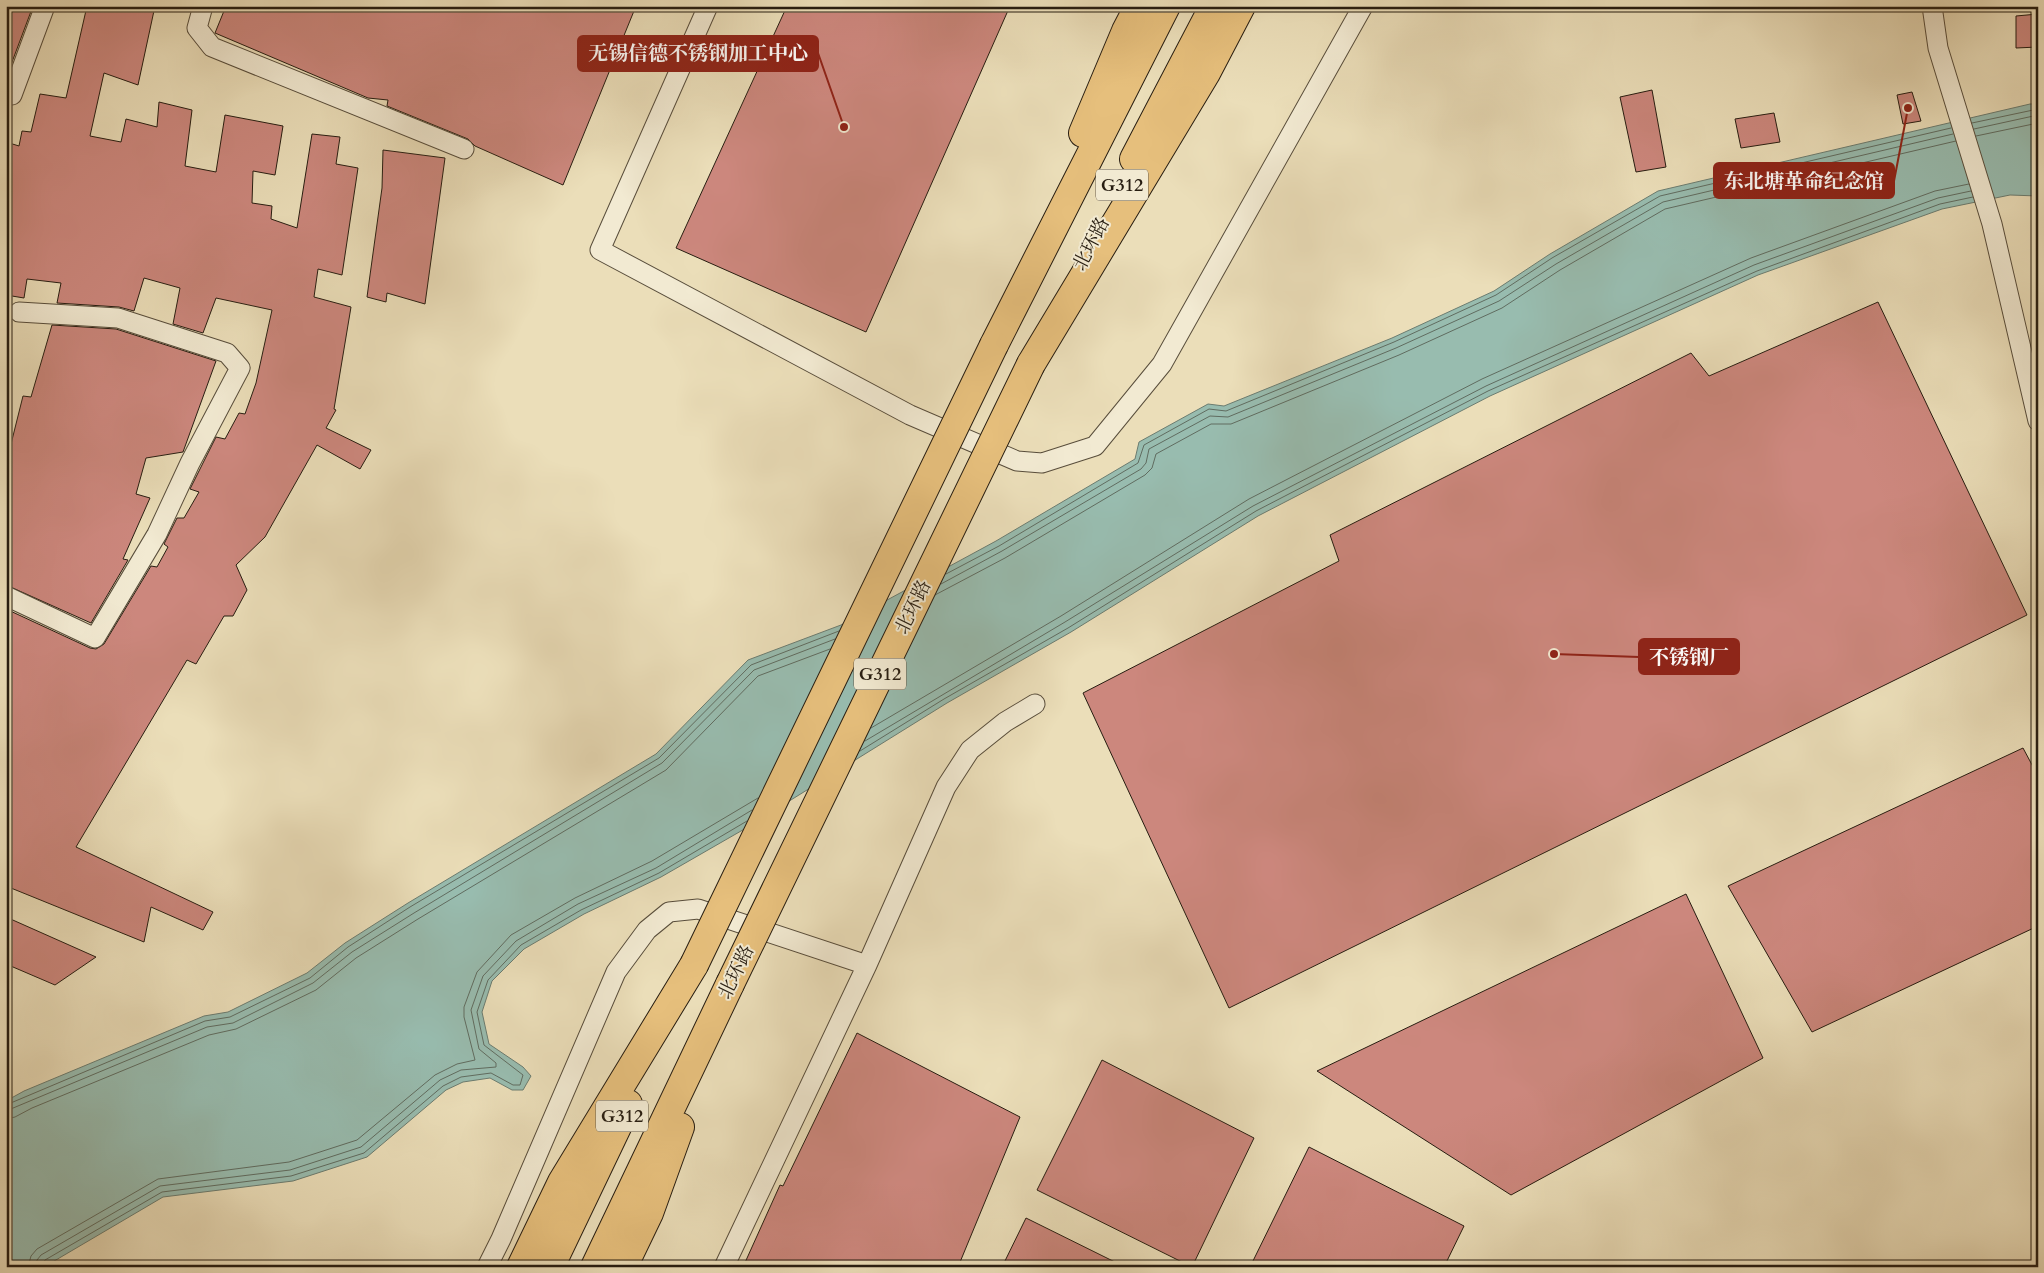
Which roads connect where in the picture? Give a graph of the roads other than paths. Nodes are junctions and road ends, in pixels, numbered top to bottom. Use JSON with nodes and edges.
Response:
{"nodes":[{"id":1,"x":45,"y":6,"type":"edge"},
{"id":2,"x":202,"y":6,"type":"edge"},
{"id":3,"x":708,"y":6,"type":"edge"},
{"id":4,"x":1139,"y":6,"type":"edge"},
{"id":5,"x":1166,"y":6,"type":"edge"},
{"id":6,"x":1214,"y":6,"type":"edge"},
{"id":7,"x":1242,"y":6,"type":"edge"},
{"id":8,"x":1363,"y":6,"type":"edge"},
{"id":9,"x":1932,"y":6,"type":"edge"},
{"id":10,"x":6,"y":94,"type":"edge"},
{"id":11,"x":464,"y":149,"type":"dead end"},
{"id":12,"x":18,"y":312,"type":"dead end"},
{"id":13,"x":994,"y":345,"type":"junction"},
{"id":14,"x":1031,"y":364,"type":"junction"},
{"id":15,"x":2038,"y":420,"type":"edge"},
{"id":16,"x":6,"y":596,"type":"edge"},
{"id":17,"x":1035,"y":704,"type":"dead end"},
{"id":18,"x":694,"y":965,"type":"junction"},
{"id":19,"x":867,"y":965,"type":"junction"},
{"id":20,"x":730,"y":984,"type":"junction"},
{"id":21,"x":487,"y":1267,"type":"edge"},
{"id":22,"x":521,"y":1267,"type":"edge"},
{"id":23,"x":550,"y":1267,"type":"edge"},
{"id":24,"x":595,"y":1267,"type":"edge"},
{"id":25,"x":623,"y":1267,"type":"edge"},
{"id":26,"x":724,"y":1267,"type":"edge"}],
"edges":[{"from":1,"to":10,"type":"street"},
{"from":2,"to":11,"type":"street"},
{"from":3,"to":8,"type":"street"},
{"from":4,"to":13,"type":"highway"},
{"from":5,"to":13,"type":"highway","number":"G312"},
{"from":6,"to":14,"type":"highway","name":"北环路","number":"G312"},
{"from":7,"to":14,"type":"highway"},
{"from":9,"to":15,"type":"street"},
{"from":12,"to":16,"type":"street"},
{"from":13,"to":18,"type":"highway","number":"G312","bridge":true},
{"from":14,"to":20,"type":"highway","name":"北环路","number":"G312","bridge":true},
{"from":17,"to":19,"type":"street"},
{"from":18,"to":22,"type":"highway"},
{"from":18,"to":23,"type":"highway","number":"G312"},
{"from":19,"to":21,"type":"street"},
{"from":19,"to":26,"type":"street"},
{"from":20,"to":24,"type":"highway","name":"北环路","number":"G312"},
{"from":20,"to":25,"type":"highway"}]}
